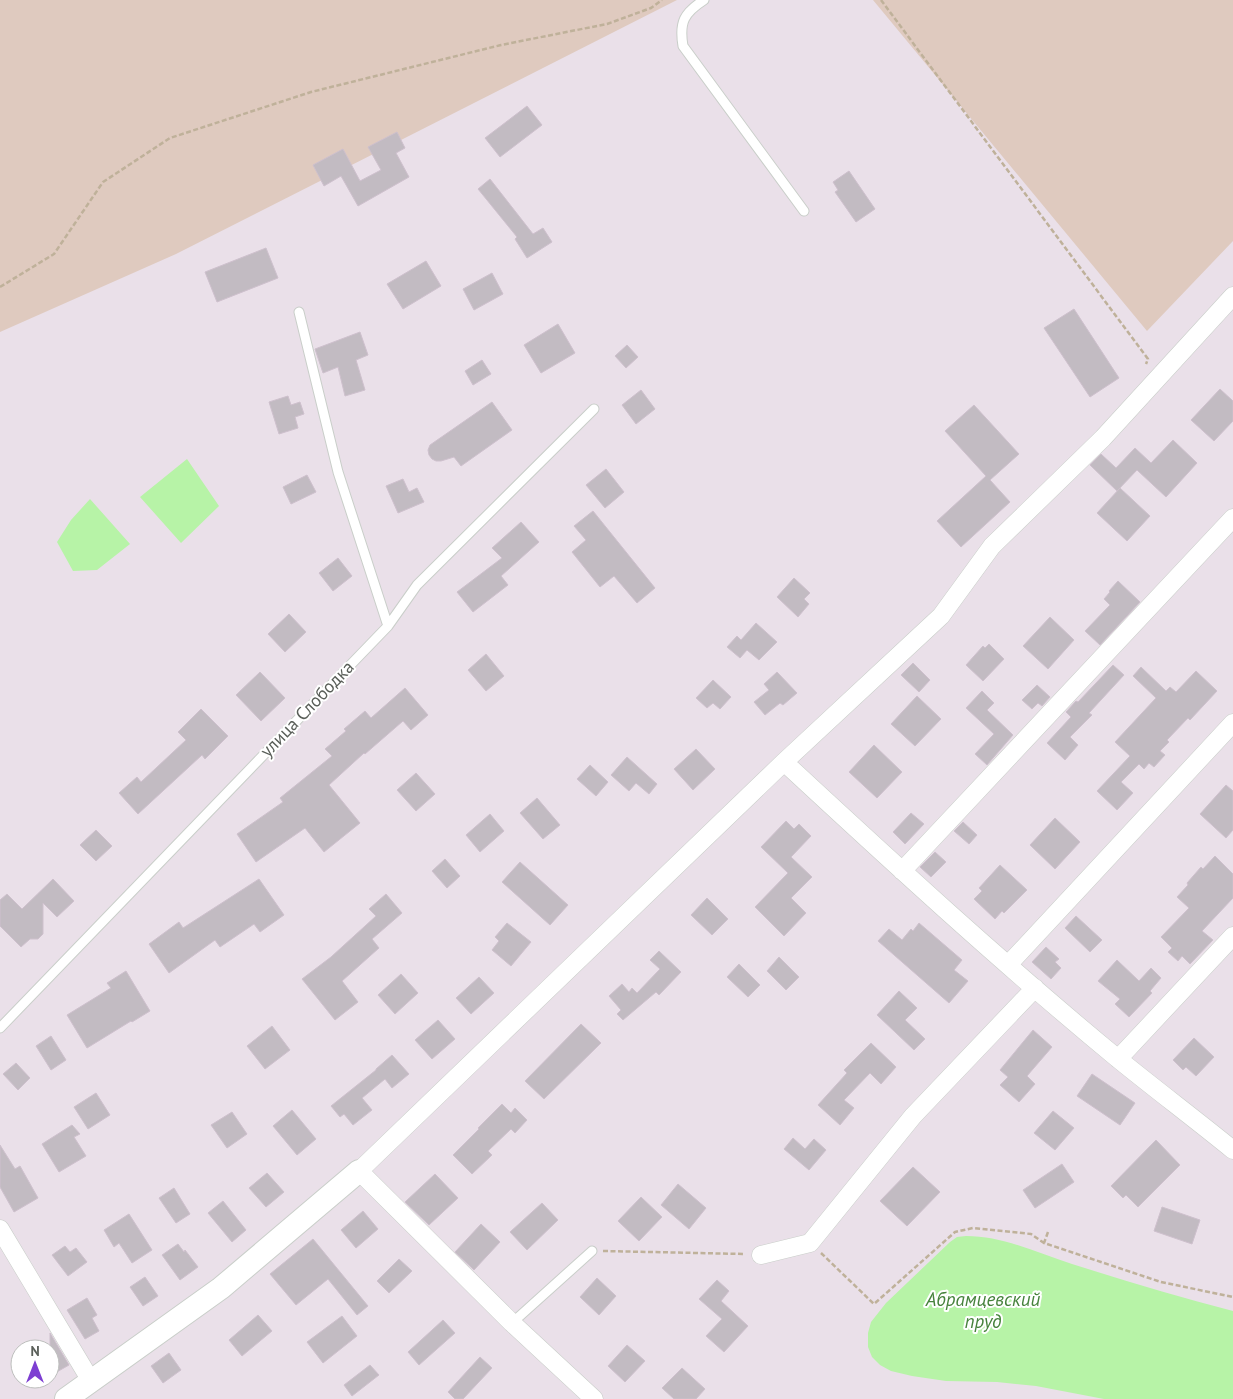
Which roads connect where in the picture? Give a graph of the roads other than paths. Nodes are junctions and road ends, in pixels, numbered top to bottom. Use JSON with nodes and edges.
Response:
{"nodes":[{"id":1,"x":704,"y":0,"type":"edge"},
{"id":2,"x":804,"y":211,"type":"dead end"},
{"id":3,"x":1233,"y":296,"type":"edge"},
{"id":4,"x":299,"y":312,"type":"dead end"},
{"id":5,"x":594,"y":409,"type":"dead end"},
{"id":6,"x":1233,"y":518,"type":"edge"},
{"id":7,"x":388,"y":626,"type":"junction"},
{"id":8,"x":1233,"y":723,"type":"edge"},
{"id":9,"x":784,"y":762,"type":"junction"},
{"id":10,"x":902,"y":871,"type":"junction"},
{"id":11,"x":1233,"y":936,"type":"edge"},
{"id":12,"x":1008,"y":964,"type":"junction"},
{"id":13,"x":1035,"y":988,"type":"junction"},
{"id":14,"x":0,"y":1028,"type":"edge"},
{"id":15,"x":1118,"y":1059,"type":"junction"},
{"id":16,"x":1233,"y":1150,"type":"edge"},
{"id":17,"x":359,"y":1171,"type":"junction"},
{"id":18,"x":0,"y":1229,"type":"edge"},
{"id":19,"x":592,"y":1251,"type":"road end"},
{"id":20,"x":761,"y":1255,"type":"road end"},
{"id":21,"x":512,"y":1323,"type":"junction"},
{"id":22,"x":91,"y":1381,"type":"junction"},
{"id":23,"x":66,"y":1399,"type":"edge"},
{"id":24,"x":594,"y":1399,"type":"edge"}],
"edges":[{"from":1,"to":2,"type":"lane"},
{"from":3,"to":9,"type":"street"},
{"from":4,"to":7,"type":"lane"},
{"from":5,"to":7,"type":"lane","name":"улица Слободка"},
{"from":6,"to":10,"type":"street"},
{"from":7,"to":14,"type":"lane","name":"улица Слободка"},
{"from":8,"to":12,"type":"street"},
{"from":9,"to":10,"type":"street"},
{"from":9,"to":17,"type":"street"},
{"from":10,"to":12,"type":"street"},
{"from":11,"to":15,"type":"street"},
{"from":12,"to":13,"type":"street"},
{"from":13,"to":15,"type":"street"},
{"from":13,"to":20,"type":"street"},
{"from":15,"to":16,"type":"street"},
{"from":17,"to":21,"type":"street"},
{"from":17,"to":22,"type":"street"},
{"from":18,"to":22,"type":"street"},
{"from":19,"to":21,"type":"lane"},
{"from":21,"to":24,"type":"street"},
{"from":22,"to":23,"type":"street"}]}
